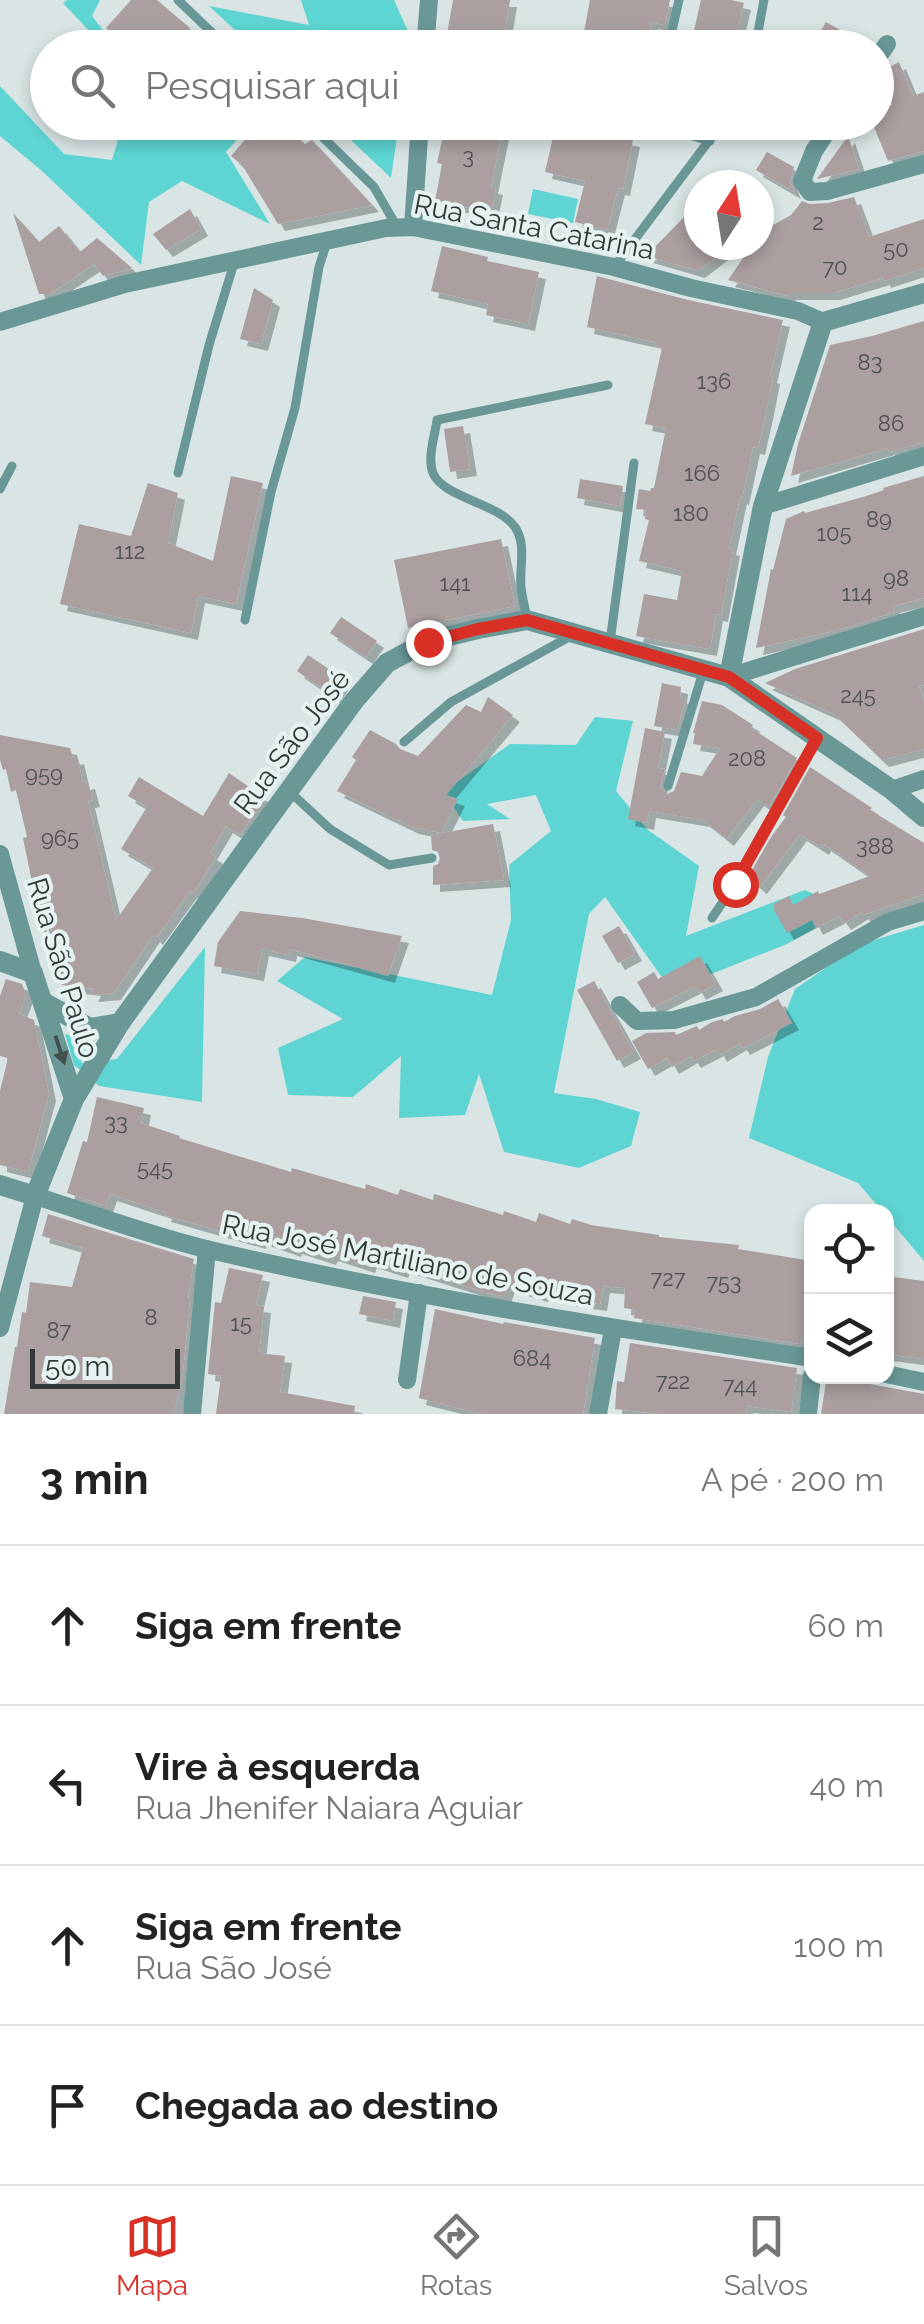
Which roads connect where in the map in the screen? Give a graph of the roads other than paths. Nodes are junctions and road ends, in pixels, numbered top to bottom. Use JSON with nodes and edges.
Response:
{"nodes":[{"id":1,"x":178,"y":0,"type":"edge"},
{"id":2,"x":429,"y":0,"type":"edge"},
{"id":3,"x":679,"y":0,"type":"edge"},
{"id":4,"x":764,"y":0,"type":"edge"},
{"id":5,"x":209,"y":30,"type":"edge"},
{"id":6,"x":427,"y":30,"type":"edge"},
{"id":7,"x":672,"y":30,"type":"edge"},
{"id":8,"x":758,"y":30,"type":"edge"},
{"id":9,"x":326,"y":140,"type":"edge"},
{"id":10,"x":417,"y":140,"type":"edge"},
{"id":11,"x":706,"y":140,"type":"edge"},
{"id":12,"x":823,"y":140,"type":"edge"},
{"id":13,"x":710,"y":141,"type":"joint"},
{"id":14,"x":924,"y":164,"type":"edge"},
{"id":15,"x":405,"y":227,"type":"junction"},
{"id":16,"x":328,"y":240,"type":"junction"},
{"id":17,"x":236,"y":260,"type":"junction"},
{"id":18,"x":614,"y":268,"type":"junction"},
{"id":19,"x":924,"y":293,"type":"edge"},
{"id":20,"x":0,"y":322,"type":"edge"},
{"id":21,"x":823,"y":322,"type":"junction"},
{"id":22,"x":608,"y":385,"type":"dead end"},
{"id":23,"x":924,"y":456,"type":"edge"},
{"id":24,"x":634,"y":463,"type":"dead end"},
{"id":25,"x":12,"y":466,"type":"dead end"},
{"id":26,"x":178,"y":473,"type":"dead end"},
{"id":27,"x":0,"y":489,"type":"edge"},
{"id":28,"x":763,"y":506,"type":"junction"},
{"id":29,"x":924,"y":616,"type":"edge"},
{"id":30,"x":245,"y":620,"type":"dead end"},
{"id":31,"x":527,"y":620,"type":"junction"},
{"id":32,"x":576,"y":633,"type":"junction"},
{"id":33,"x":610,"y":642,"type":"junction"},
{"id":34,"x":704,"y":669,"type":"junction"},
{"id":35,"x":729,"y":677,"type":"junction"},
{"id":36,"x":817,"y":738,"type":"junction"},
{"id":37,"x":404,"y":742,"type":"dead end"},
{"id":38,"x":924,"y":779,"type":"edge"},
{"id":39,"x":668,"y":786,"type":"dead end"},
{"id":40,"x":892,"y":790,"type":"junction"},
{"id":41,"x":289,"y":792,"type":"junction"},
{"id":42,"x":924,"y":817,"type":"edge"},
{"id":43,"x":0,"y":854,"type":"edge"},
{"id":44,"x":432,"y":858,"type":"dead end"},
{"id":45,"x":924,"y":912,"type":"edge"},
{"id":46,"x":712,"y":918,"type":"dead end"},
{"id":47,"x":0,"y":961,"type":"edge"},
{"id":48,"x":33,"y":973,"type":"junction"},
{"id":49,"x":44,"y":1002,"type":"junction"},
{"id":50,"x":620,"y":1005,"type":"dead end"},
{"id":51,"x":120,"y":1023,"type":"junction"},
{"id":52,"x":74,"y":1099,"type":"junction"},
{"id":53,"x":0,"y":1185,"type":"edge"},
{"id":54,"x":34,"y":1196,"type":"junction"},
{"id":55,"x":207,"y":1249,"type":"junction"},
{"id":56,"x":418,"y":1293,"type":"junction"},
{"id":57,"x":0,"y":1328,"type":"edge"},
{"id":58,"x":612,"y":1329,"type":"junction"},
{"id":59,"x":804,"y":1357,"type":"edge"},
{"id":60,"x":894,"y":1376,"type":"edge"},
{"id":61,"x":407,"y":1380,"type":"dead end"},
{"id":62,"x":924,"y":1382,"type":"edge"},
{"id":63,"x":811,"y":1384,"type":"edge"},
{"id":64,"x":192,"y":1414,"type":"edge"},
{"id":65,"x":598,"y":1414,"type":"edge"},
{"id":66,"x":808,"y":1414,"type":"edge"}],
"edges":[{"from":1,"to":5,"type":"lane"},
{"from":2,"to":6,"type":"street"},
{"from":3,"to":7,"type":"lane"},
{"from":4,"to":8,"type":"lane"},
{"from":9,"to":15,"type":"lane"},
{"from":10,"to":15,"type":"street"},
{"from":11,"to":13,"type":"lane"},
{"from":12,"to":14,"type":"street"},
{"from":13,"to":18,"type":"lane"},
{"from":15,"to":16,"type":"street","name":"Rua Santa Catarina"},
{"from":15,"to":18,"type":"street","name":"Rua Santa Catarina"},
{"from":16,"to":17,"type":"street","name":"Rua Santa Catarina"},
{"from":16,"to":30,"type":"lane"},
{"from":17,"to":20,"type":"street","name":"Rua Santa Catarina"},
{"from":17,"to":26,"type":"lane"},
{"from":18,"to":21,"type":"street","name":"Rua Santa Catarina"},
{"from":19,"to":21,"type":"street"},
{"from":21,"to":28,"type":"street"},
{"from":22,"to":31,"type":"lane"},
{"from":23,"to":28,"type":"street"},
{"from":24,"to":33,"type":"lane"},
{"from":25,"to":27,"type":"lane"},
{"from":28,"to":35,"type":"street"},
{"from":29,"to":35,"type":"street"},
{"from":31,"to":32,"type":"street","name":"Rua São José"},
{"from":31,"to":41,"type":"street","name":"Rua São José"},
{"from":32,"to":33,"type":"street","name":"Rua São José"},
{"from":32,"to":37,"type":"lane"},
{"from":33,"to":34,"type":"street","name":"Rua São José"},
{"from":34,"to":35,"type":"street","name":"Rua São José"},
{"from":34,"to":39,"type":"lane"},
{"from":35,"to":36,"type":"street","name":"Rua São José"},
{"from":36,"to":40,"type":"street","name":"Rua São José"},
{"from":36,"to":46,"type":"lane"},
{"from":38,"to":40,"type":"street"},
{"from":40,"to":42,"type":"street","name":"Rua São José"},
{"from":41,"to":44,"type":"lane"},
{"from":41,"to":51,"type":"street","name":"Rua São José"},
{"from":43,"to":48,"type":"street","name":"Rua São Paulo"},
{"from":45,"to":50,"type":"street"},
{"from":47,"to":48,"type":"street"},
{"from":48,"to":49,"type":"street","name":"Rua São Paulo"},
{"from":49,"to":51,"type":"street"},
{"from":49,"to":52,"type":"street","name":"Rua São Paulo","one_way":true},
{"from":51,"to":52,"type":"street","name":"Rua São José"},
{"from":52,"to":54,"type":"street","name":"Rua São José"},
{"from":53,"to":54,"type":"street","name":"Rua José Martiliano de Souza"},
{"from":54,"to":55,"type":"street","name":"Rua José Martiliano de Souza"},
{"from":54,"to":57,"type":"street"},
{"from":55,"to":56,"type":"street","name":"Rua José Martiliano de Souza"},
{"from":55,"to":64,"type":"street"},
{"from":56,"to":58,"type":"street","name":"Rua José Martiliano de Souza"},
{"from":56,"to":61,"type":"street"},
{"from":58,"to":59,"type":"street","name":"Rua José Martiliano de Souza"},
{"from":58,"to":65,"type":"street"},
{"from":60,"to":62,"type":"street"},
{"from":63,"to":66,"type":"street"}]}
